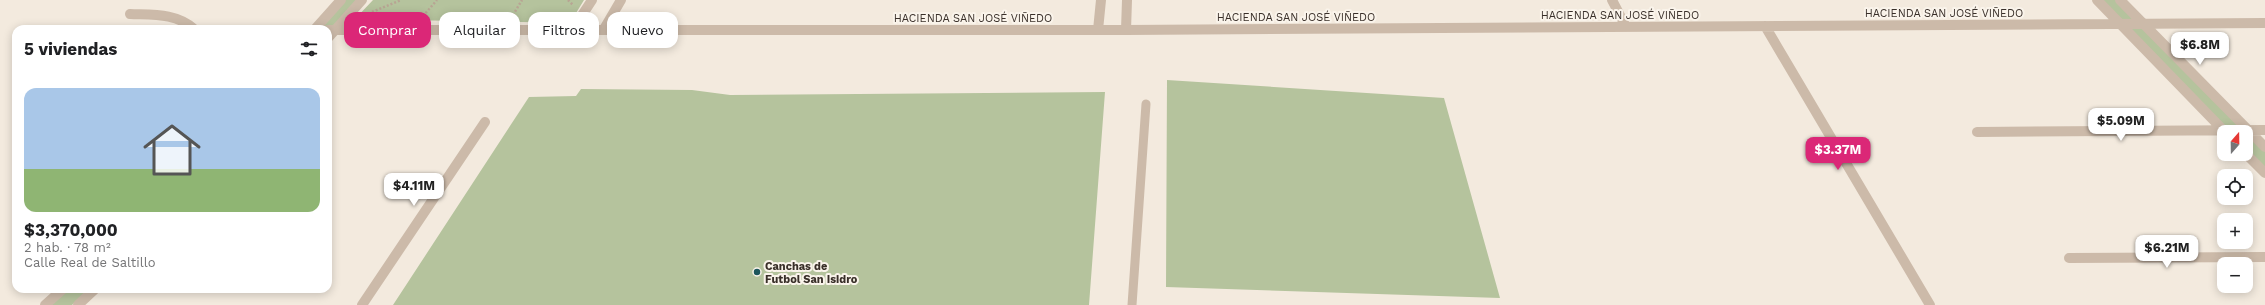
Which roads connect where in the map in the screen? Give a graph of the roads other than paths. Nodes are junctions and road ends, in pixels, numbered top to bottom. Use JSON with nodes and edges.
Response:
{"nodes":[{"id":1,"x":342,"y":0,"type":"edge"},
{"id":2,"x":362,"y":0,"type":"edge"},
{"id":3,"x":592,"y":0,"type":"edge"},
{"id":4,"x":621,"y":0,"type":"edge"},
{"id":5,"x":1101,"y":0,"type":"edge"},
{"id":6,"x":1127,"y":0,"type":"edge"},
{"id":7,"x":1612,"y":0,"type":"edge"},
{"id":8,"x":2097,"y":0,"type":"edge"},
{"id":9,"x":2120,"y":0,"type":"edge"},
{"id":10,"x":584,"y":12,"type":"edge"},
{"id":11,"x":130,"y":14,"type":"dead end"},
{"id":12,"x":2265,"y":23,"type":"edge"},
{"id":13,"x":2121,"y":24,"type":"junction"},
{"id":14,"x":2144,"y":24,"type":"junction"},
{"id":15,"x":190,"y":25,"type":"edge"},
{"id":16,"x":319,"y":25,"type":"edge"},
{"id":17,"x":1765,"y":26,"type":"junction"},
{"id":18,"x":1626,"y":27,"type":"junction"},
{"id":19,"x":528,"y":29,"type":"edge"},
{"id":20,"x":599,"y":29,"type":"edge"},
{"id":21,"x":604,"y":29,"type":"junction"},
{"id":22,"x":332,"y":30,"type":"edge"},
{"id":23,"x":1098,"y":30,"type":"junction"},
{"id":24,"x":1126,"y":30,"type":"junction"},
{"id":25,"x":1146,"y":104,"type":"dead end"},
{"id":26,"x":485,"y":122,"type":"dead end"},
{"id":27,"x":2218,"y":125,"type":"edge"},
{"id":28,"x":2244,"y":125,"type":"edge"},
{"id":29,"x":2253,"y":130,"type":"edge"},
{"id":30,"x":2265,"y":130,"type":"edge"},
{"id":31,"x":2217,"y":131,"type":"edge"},
{"id":32,"x":1977,"y":132,"type":"dead end"},
{"id":33,"x":2253,"y":134,"type":"edge"},
{"id":34,"x":2265,"y":147,"type":"edge"},
{"id":35,"x":2253,"y":161,"type":"edge"},
{"id":36,"x":2265,"y":173,"type":"edge"},
{"id":37,"x":2265,"y":257,"type":"edge"},
{"id":38,"x":2069,"y":258,"type":"dead end"},
{"id":39,"x":58,"y":293,"type":"edge"},
{"id":40,"x":90,"y":293,"type":"edge"},
{"id":41,"x":45,"y":305,"type":"edge"},
{"id":42,"x":78,"y":305,"type":"edge"},
{"id":43,"x":362,"y":305,"type":"edge"},
{"id":44,"x":1132,"y":305,"type":"edge"},
{"id":45,"x":1930,"y":305,"type":"edge"}],
"edges":[{"from":1,"to":16,"type":"street"},
{"from":2,"to":22,"type":"street"},
{"from":3,"to":10,"type":"street"},
{"from":4,"to":21,"type":"street"},
{"from":5,"to":23,"type":"street"},
{"from":6,"to":24,"type":"street"},
{"from":7,"to":18,"type":"street"},
{"from":8,"to":13,"type":"street"},
{"from":9,"to":14,"type":"street"},
{"from":11,"to":15,"type":"street"},
{"from":12,"to":14,"type":"street","name":"HACIENDA SAN JOSÉ VIÑEDO"},
{"from":13,"to":14,"type":"street","name":"HACIENDA SAN JOSÉ VIÑEDO"},
{"from":13,"to":17,"type":"street","name":"HACIENDA SAN JOSÉ VIÑEDO"},
{"from":13,"to":27,"type":"street"},
{"from":14,"to":28,"type":"street"},
{"from":17,"to":18,"type":"street","name":"HACIENDA SAN JOSÉ VIÑEDO"},
{"from":17,"to":45,"type":"street"},
{"from":18,"to":24,"type":"street","name":"HACIENDA SAN JOSÉ VIÑEDO"},
{"from":19,"to":22,"type":"street","name":"HACIENDA SAN JOSÉ VIÑEDO"},
{"from":20,"to":21,"type":"street","name":"HACIENDA SAN JOSÉ VIÑEDO"},
{"from":21,"to":23,"type":"street","name":"HACIENDA SAN JOSÉ VIÑEDO"},
{"from":23,"to":24,"type":"street","name":"HACIENDA SAN JOSÉ VIÑEDO"},
{"from":25,"to":44,"type":"lane"},
{"from":26,"to":43,"type":"street"},
{"from":29,"to":30,"type":"street"},
{"from":31,"to":32,"type":"street"},
{"from":33,"to":34,"type":"street"},
{"from":35,"to":36,"type":"street"},
{"from":37,"to":38,"type":"street"},
{"from":39,"to":41,"type":"street"},
{"from":40,"to":42,"type":"street"}]}
